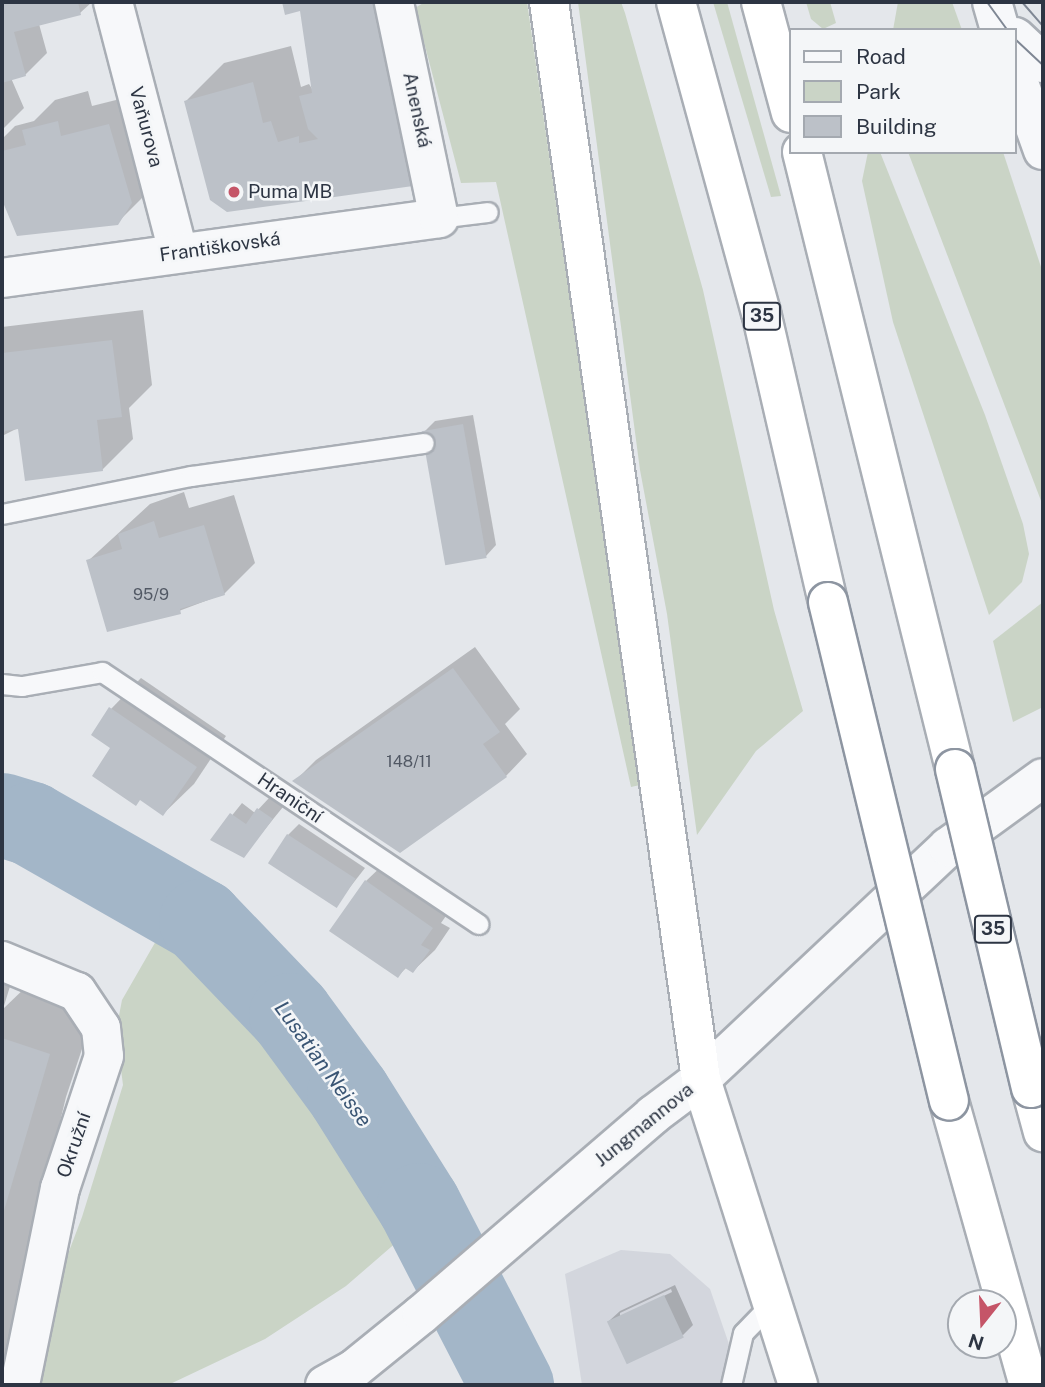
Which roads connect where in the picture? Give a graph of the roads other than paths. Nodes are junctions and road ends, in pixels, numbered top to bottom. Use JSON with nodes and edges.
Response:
{"nodes":[{"id":1,"x":113,"y":2,"type":"edge"},
{"id":2,"x":394,"y":2,"type":"edge"},
{"id":3,"x":550,"y":2,"type":"edge"},
{"id":4,"x":676,"y":2,"type":"edge"},
{"id":5,"x":761,"y":2,"type":"edge"},
{"id":6,"x":1017,"y":38,"type":"edge"},
{"id":7,"x":1043,"y":63,"type":"edge"},
{"id":8,"x":1017,"y":78,"type":"edge"},
{"id":9,"x":790,"y":109,"type":"edge"},
{"id":10,"x":1043,"y":150,"type":"edge"},
{"id":11,"x":803,"y":154,"type":"edge"},
{"id":12,"x":488,"y":212,"type":"dead end"},
{"id":13,"x":439,"y":218,"type":"junction"},
{"id":14,"x":178,"y":252,"type":"junction"},
{"id":15,"x":2,"y":278,"type":"edge"},
{"id":16,"x":424,"y":443,"type":"dead end"},
{"id":17,"x":2,"y":514,"type":"edge"},
{"id":18,"x":2,"y":684,"type":"edge"},
{"id":19,"x":1043,"y":778,"type":"edge"},
{"id":20,"x":479,"y":924,"type":"dead end"},
{"id":21,"x":2,"y":961,"type":"edge"},
{"id":22,"x":701,"y":1079,"type":"junction"},
{"id":23,"x":1043,"y":1132,"type":"edge"},
{"id":24,"x":772,"y":1303,"type":"junction"},
{"id":25,"x":20,"y":1385,"type":"edge"},
{"id":26,"x":325,"y":1385,"type":"edge"},
{"id":27,"x":731,"y":1385,"type":"edge"},
{"id":28,"x":798,"y":1385,"type":"edge"},
{"id":29,"x":1029,"y":1385,"type":"edge"}],
"edges":[{"from":1,"to":14,"type":"street","name":"Vaňurova"},
{"from":2,"to":13,"type":"street","name":"Anenská"},
{"from":3,"to":22,"type":"highway"},
{"from":4,"to":29,"type":"highway","number":"35","bridge":true},
{"from":5,"to":9,"type":"highway"},
{"from":6,"to":7,"type":"street"},
{"from":8,"to":10,"type":"street"},
{"from":11,"to":23,"type":"highway","number":"35","bridge":true},
{"from":12,"to":13,"type":"lane"},
{"from":13,"to":14,"type":"street","name":"Františkovská"},
{"from":14,"to":15,"type":"street","name":"Františkovská"},
{"from":16,"to":17,"type":"lane"},
{"from":18,"to":20,"type":"lane","name":"Hraniční"},
{"from":19,"to":22,"type":"street","name":"Jungmannova"},
{"from":21,"to":25,"type":"street","name":"Okružní"},
{"from":22,"to":24,"type":"highway"},
{"from":22,"to":26,"type":"street","name":"Jungmannova"},
{"from":24,"to":27,"type":"lane"},
{"from":24,"to":28,"type":"highway"}]}
